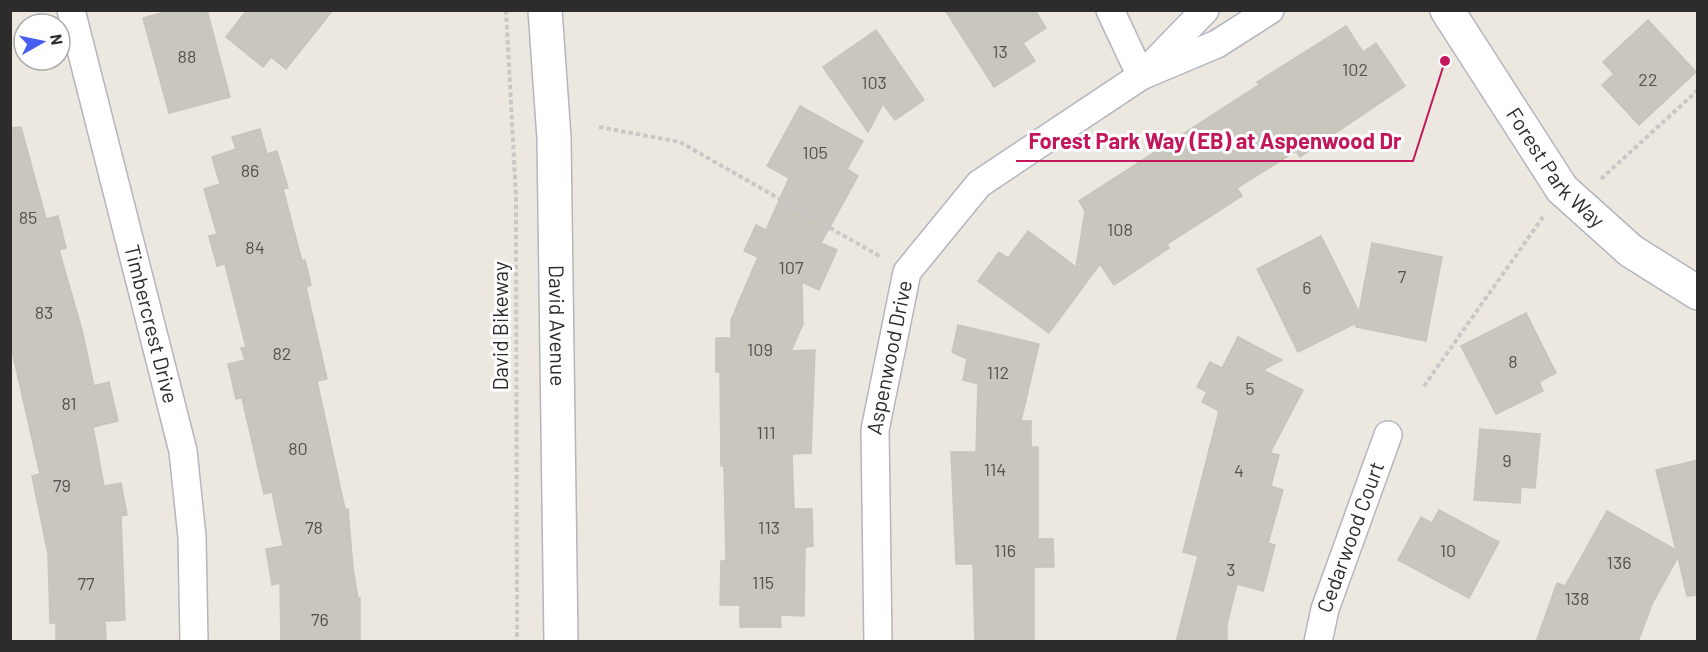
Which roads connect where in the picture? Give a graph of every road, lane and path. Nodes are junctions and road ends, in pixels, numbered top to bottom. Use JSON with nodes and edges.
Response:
{"nodes":[{"id":1,"x":71,"y":10,"type":"edge"},
{"id":2,"x":506,"y":10,"type":"edge"},
{"id":3,"x":544,"y":10,"type":"edge"},
{"id":4,"x":1110,"y":10,"type":"edge"},
{"id":5,"x":1205,"y":10,"type":"edge"},
{"id":6,"x":1270,"y":10,"type":"edge"},
{"id":7,"x":1447,"y":10,"type":"edge"},
{"id":8,"x":1141,"y":76,"type":"junction"},
{"id":9,"x":1698,"y":90,"type":"edge"},
{"id":10,"x":600,"y":127,"type":"dead end"},
{"id":11,"x":1569,"y":196,"type":"junction"},
{"id":12,"x":882,"y":258,"type":"dead end"},
{"id":13,"x":1698,"y":293,"type":"edge"},
{"id":14,"x":1424,"y":386,"type":"dead end"},
{"id":15,"x":1388,"y":435,"type":"dead end"},
{"id":16,"x":194,"y":642,"type":"edge"},
{"id":17,"x":517,"y":642,"type":"edge"},
{"id":18,"x":561,"y":642,"type":"edge"},
{"id":19,"x":878,"y":642,"type":"edge"},
{"id":20,"x":1318,"y":642,"type":"edge"}],
"edges":[{"from":1,"to":16,"type":"street","name":"Timbercrest Drive"},
{"from":2,"to":17,"type":"path","name":"David Bikeway"},
{"from":3,"to":18,"type":"main road","name":"David Avenue"},
{"from":4,"to":8,"type":"street"},
{"from":5,"to":8,"type":"street","name":"Aspenwood Drive"},
{"from":6,"to":8,"type":"street","name":"Aspenwood Drive"},
{"from":7,"to":11,"type":"main road","name":"Forest Park Way"},
{"from":8,"to":19,"type":"street","name":"Aspenwood Drive"},
{"from":9,"to":11,"type":"path"},
{"from":10,"to":12,"type":"path"},
{"from":11,"to":13,"type":"main road","name":"Forest Park Way"},
{"from":11,"to":14,"type":"path"},
{"from":15,"to":20,"type":"street","name":"Cedarwood Court"}]}
